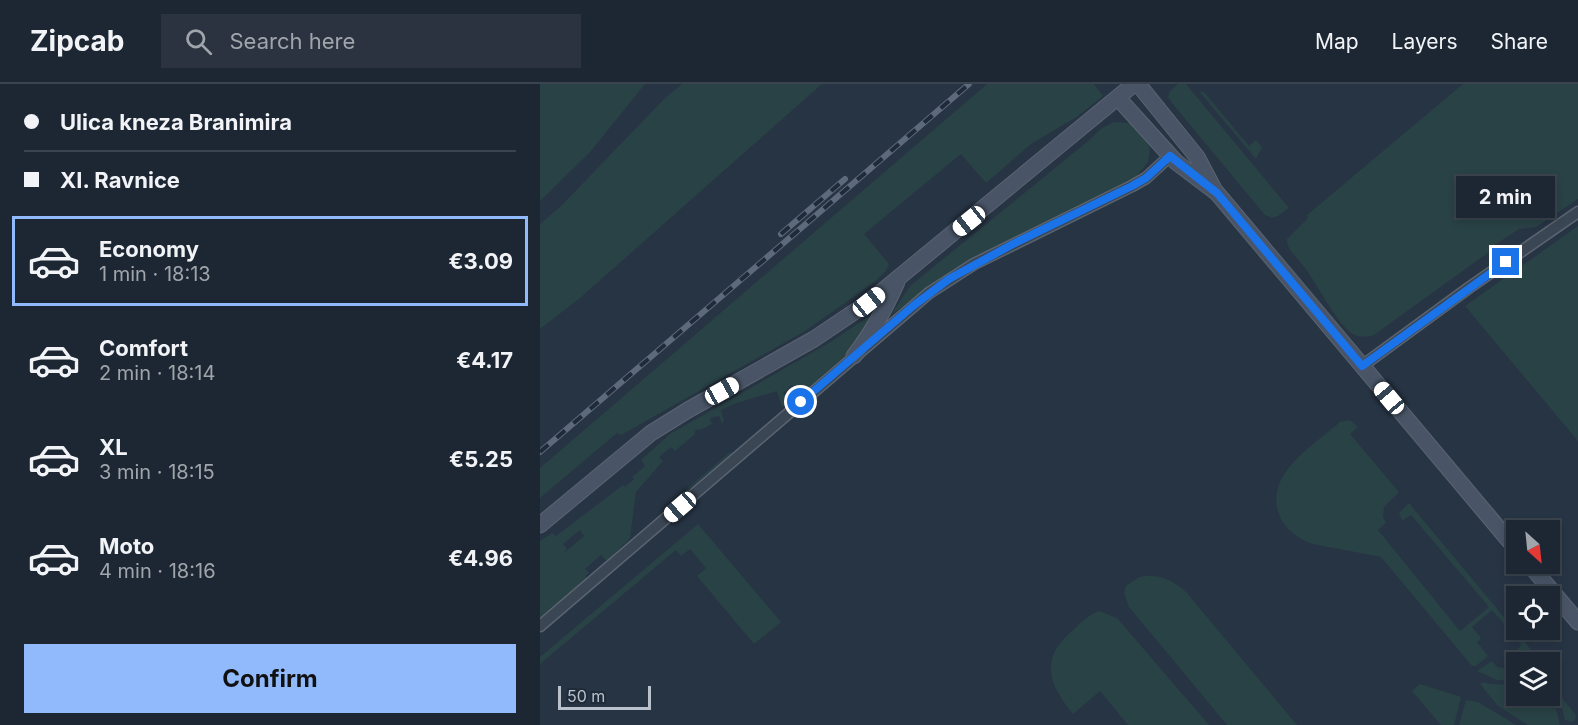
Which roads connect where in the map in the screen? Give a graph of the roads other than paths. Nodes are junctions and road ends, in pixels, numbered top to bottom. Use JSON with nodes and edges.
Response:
{"nodes":[{"id":1,"x":1136,"y":84,"type":"edge"},
{"id":2,"x":1118,"y":98,"type":"junction"},
{"id":3,"x":1170,"y":156,"type":"junction"},
{"id":4,"x":1217,"y":193,"type":"junction"},
{"id":5,"x":1578,"y":212,"type":"edge"},
{"id":6,"x":898,"y":279,"type":"junction"},
{"id":7,"x":854,"y":356,"type":"junction"},
{"id":8,"x":1362,"y":366,"type":"junction"},
{"id":9,"x":540,"y":525,"type":"edge"},
{"id":10,"x":1506,"y":537,"type":"edge"},
{"id":11,"x":1537,"y":574,"type":"edge"},
{"id":12,"x":1578,"y":622,"type":"edge"},
{"id":13,"x":540,"y":626,"type":"edge"}],
"edges":[{"from":1,"to":2,"type":"main road"},
{"from":1,"to":4,"type":"main road"},
{"from":2,"to":3,"type":"main road"},
{"from":2,"to":6,"type":"main road"},
{"from":3,"to":4,"type":"main road"},
{"from":3,"to":7,"type":"street"},
{"from":4,"to":8,"type":"main road"},
{"from":5,"to":8,"type":"street"},
{"from":6,"to":7,"type":"main road"},
{"from":6,"to":9,"type":"main road"},
{"from":7,"to":13,"type":"street"},
{"from":8,"to":10,"type":"main road"},
{"from":11,"to":12,"type":"main road"}]}
